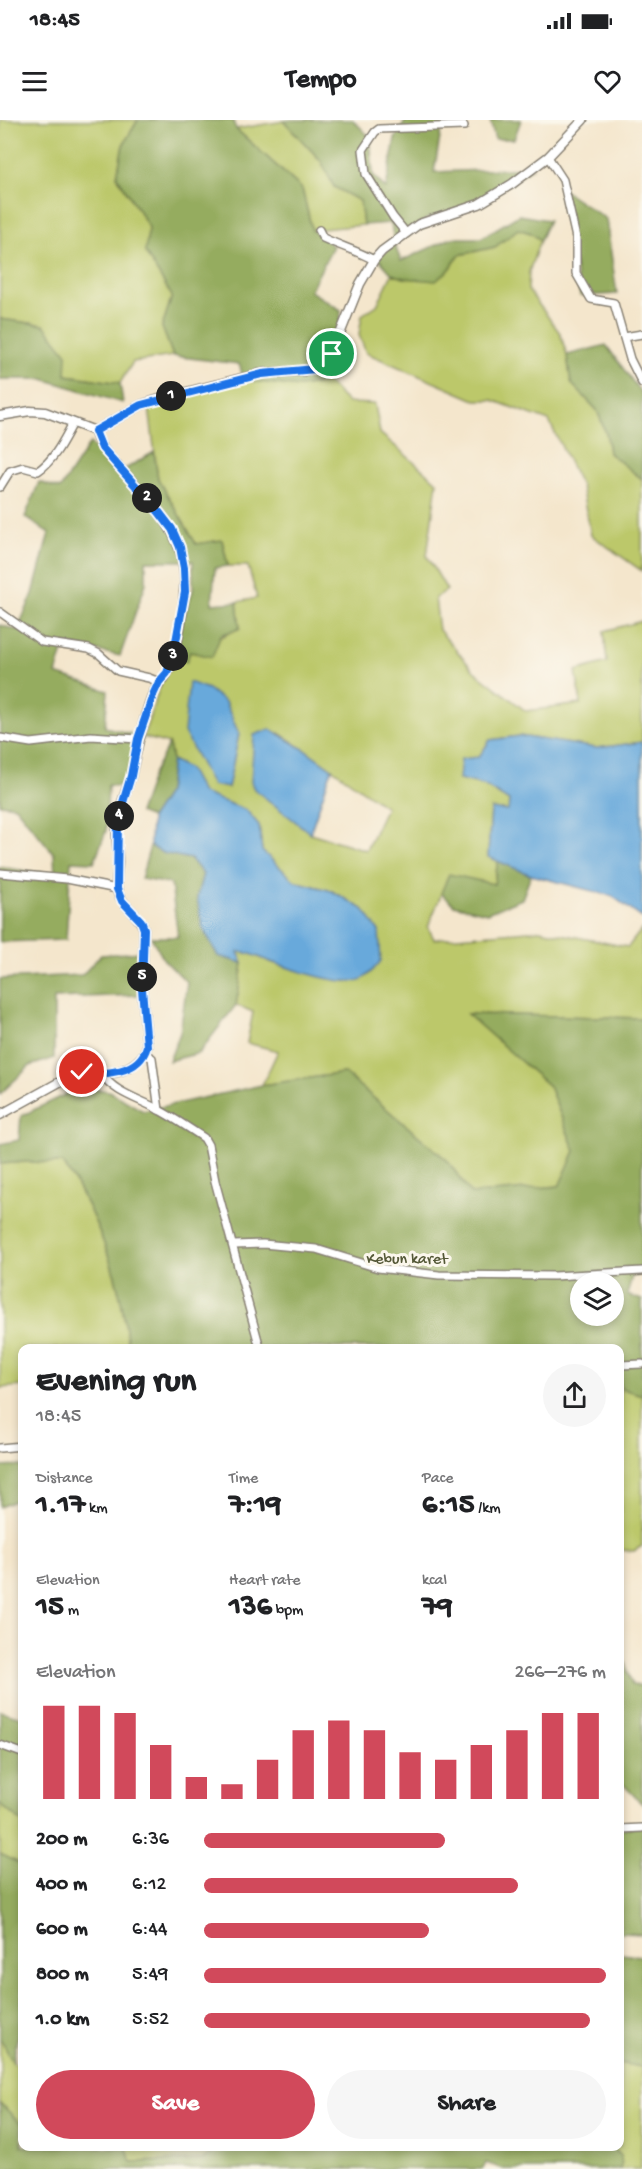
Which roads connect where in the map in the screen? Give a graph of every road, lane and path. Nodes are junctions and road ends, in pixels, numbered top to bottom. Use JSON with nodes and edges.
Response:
{"nodes":[{"id":1,"x":583,"y":120,"type":"edge"},
{"id":2,"x":464,"y":126,"type":"dead end"},
{"id":3,"x":548,"y":157,"type":"junction"},
{"id":4,"x":319,"y":230,"type":"dead end"},
{"id":5,"x":406,"y":233,"type":"junction"},
{"id":6,"x":374,"y":260,"type":"junction"},
{"id":7,"x":642,"y":334,"type":"edge"},
{"id":8,"x":624,"y":337,"type":"junction"},
{"id":9,"x":642,"y":383,"type":"edge"},
{"id":10,"x":0,"y":416,"type":"edge"},
{"id":11,"x":73,"y":423,"type":"junction"},
{"id":12,"x":95,"y":431,"type":"junction"},
{"id":13,"x":0,"y":488,"type":"edge"},
{"id":14,"x":0,"y":612,"type":"edge"},
{"id":15,"x":159,"y":682,"type":"junction"},
{"id":16,"x":0,"y":738,"type":"edge"},
{"id":17,"x":138,"y":739,"type":"junction"},
{"id":18,"x":0,"y":873,"type":"edge"},
{"id":19,"x":117,"y":889,"type":"junction"},
{"id":20,"x":145,"y":1054,"type":"junction"},
{"id":21,"x":102,"y":1074,"type":"junction"},
{"id":22,"x":159,"y":1110,"type":"junction"},
{"id":23,"x":0,"y":1115,"type":"edge"},
{"id":24,"x":234,"y":1245,"type":"junction"},
{"id":25,"x":642,"y":1271,"type":"edge"},
{"id":26,"x":259,"y":1344,"type":"edge"},
{"id":27,"x":624,"y":1365,"type":"edge"},
{"id":28,"x":642,"y":1365,"type":"edge"},
{"id":29,"x":18,"y":1446,"type":"edge"},
{"id":30,"x":0,"y":1448,"type":"edge"},
{"id":31,"x":0,"y":1745,"type":"edge"},
{"id":32,"x":18,"y":1752,"type":"edge"},
{"id":33,"x":642,"y":1828,"type":"edge"},
{"id":34,"x":624,"y":1829,"type":"edge"}],
"edges":[{"from":1,"to":3,"type":"street"},
{"from":2,"to":5,"type":"street"},
{"from":3,"to":5,"type":"street"},
{"from":3,"to":8,"type":"street"},
{"from":4,"to":6,"type":"street"},
{"from":5,"to":6,"type":"street"},
{"from":6,"to":12,"type":"street"},
{"from":7,"to":8,"type":"street"},
{"from":8,"to":9,"type":"street"},
{"from":10,"to":11,"type":"street"},
{"from":11,"to":12,"type":"street"},
{"from":11,"to":13,"type":"street"},
{"from":12,"to":15,"type":"street"},
{"from":14,"to":15,"type":"street"},
{"from":15,"to":17,"type":"street"},
{"from":16,"to":17,"type":"street"},
{"from":17,"to":19,"type":"street"},
{"from":18,"to":19,"type":"street"},
{"from":19,"to":20,"type":"street"},
{"from":20,"to":21,"type":"street"},
{"from":20,"to":22,"type":"street"},
{"from":21,"to":22,"type":"street"},
{"from":21,"to":23,"type":"street"},
{"from":22,"to":24,"type":"street"},
{"from":24,"to":25,"type":"street"},
{"from":24,"to":26,"type":"street"},
{"from":27,"to":28,"type":"street"},
{"from":29,"to":30,"type":"street"},
{"from":31,"to":32,"type":"street"},
{"from":33,"to":34,"type":"street"}]}
